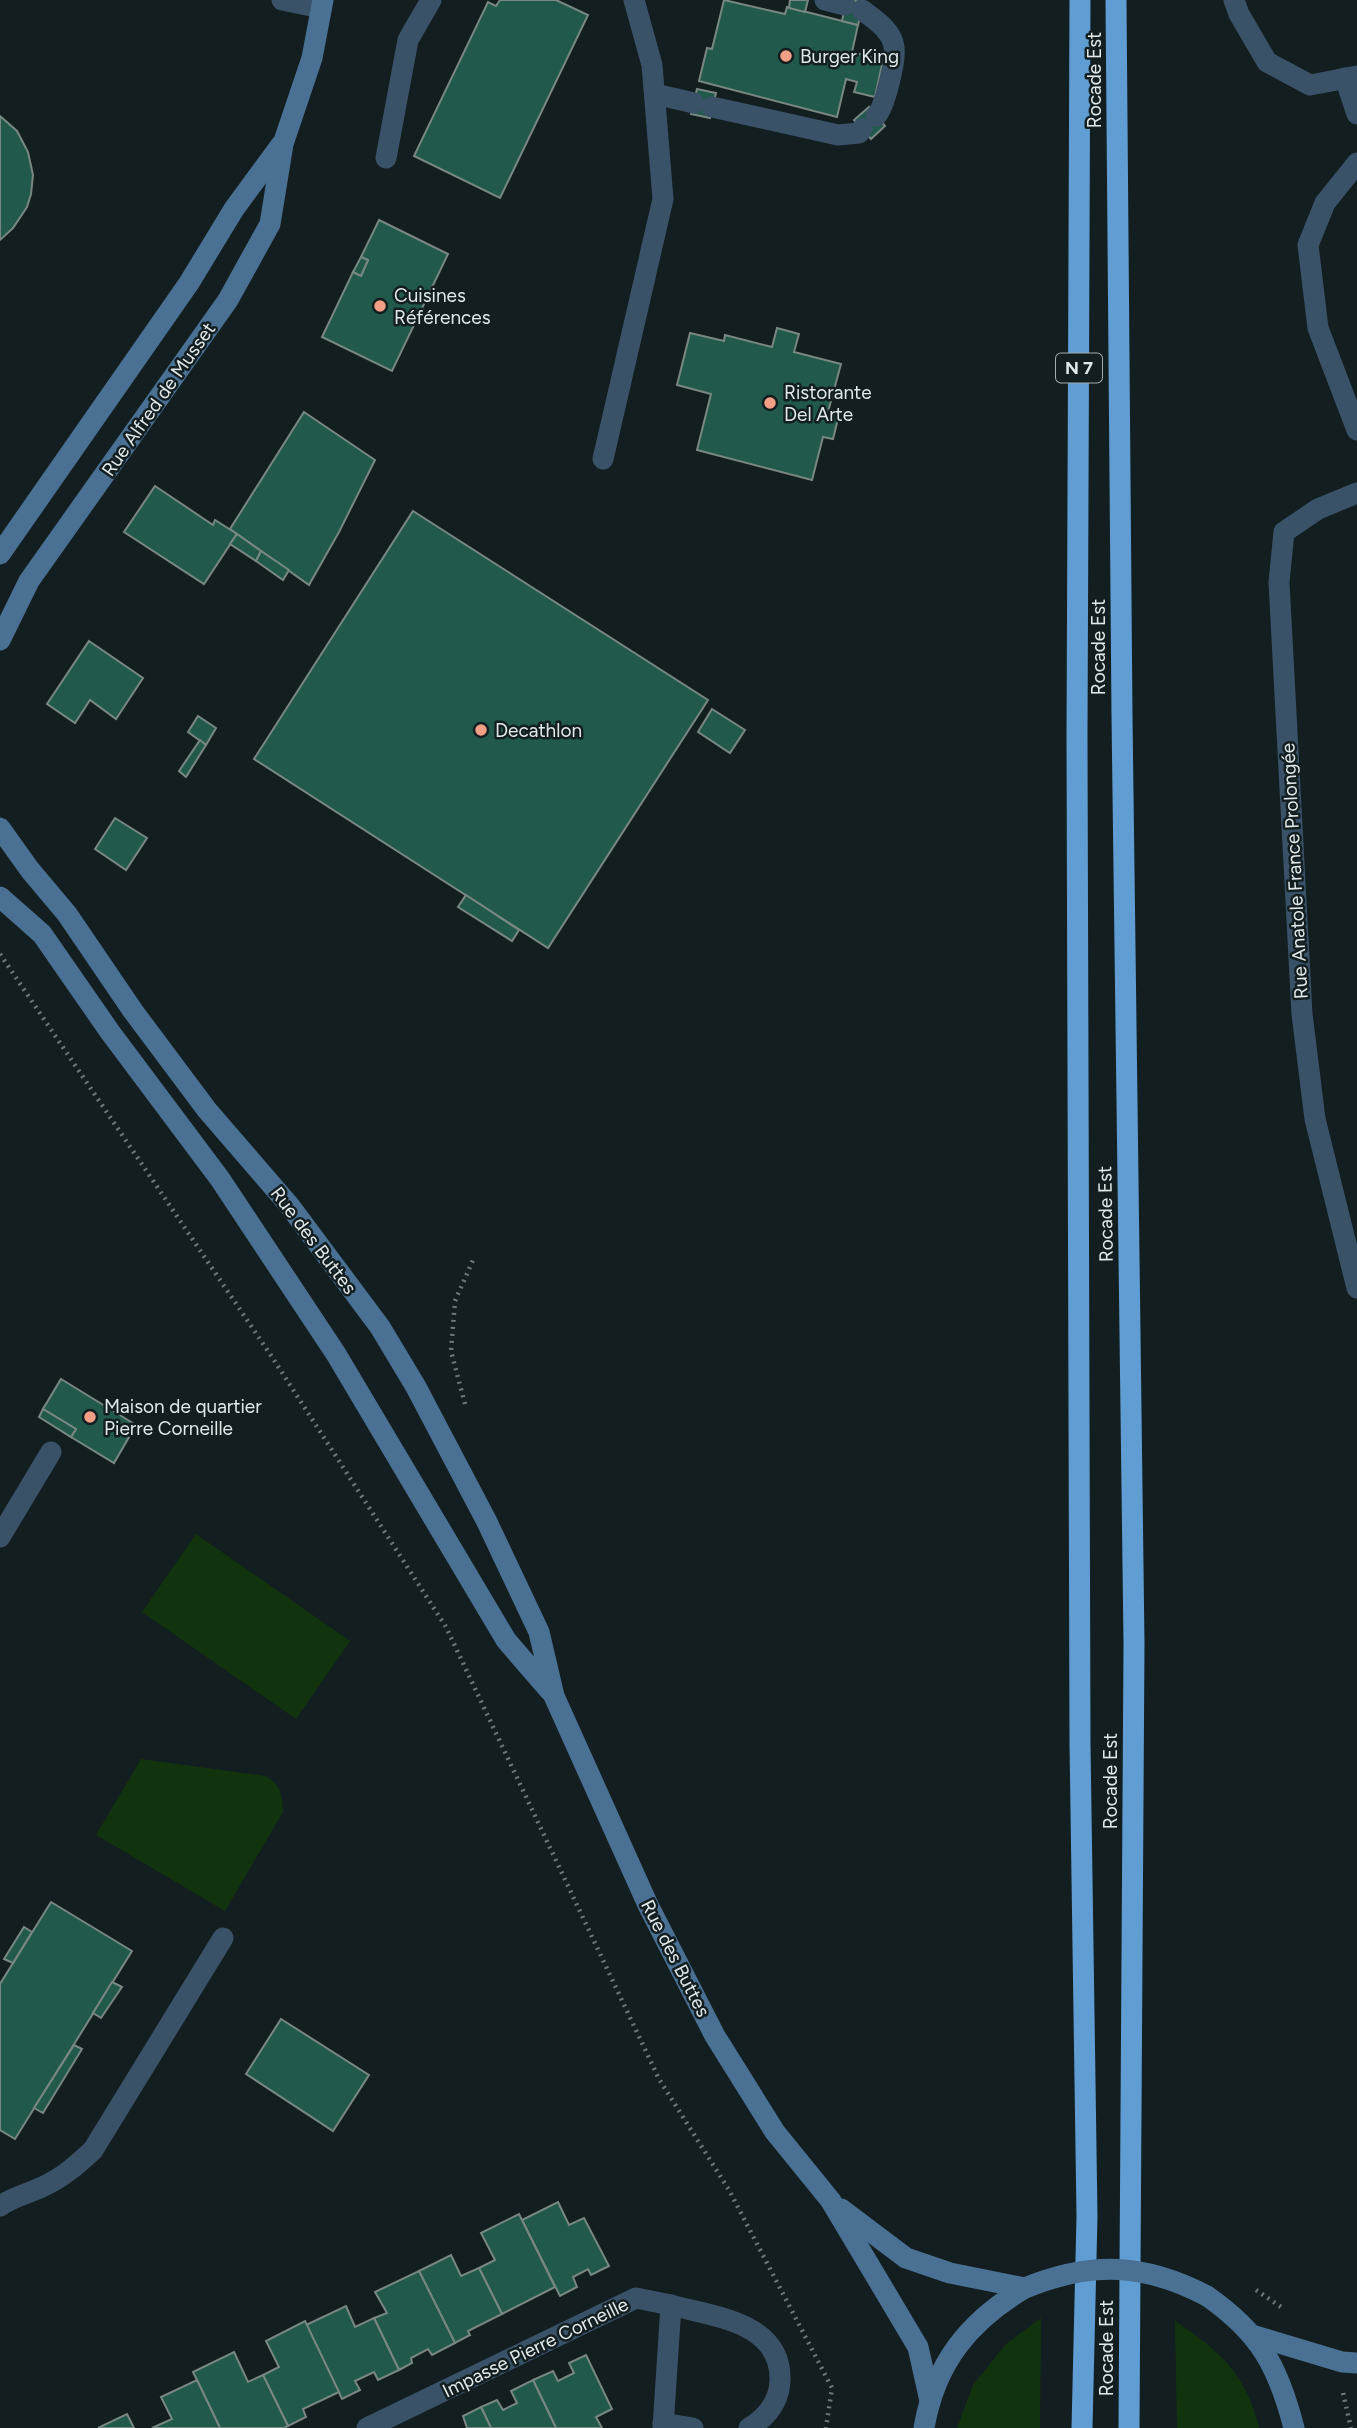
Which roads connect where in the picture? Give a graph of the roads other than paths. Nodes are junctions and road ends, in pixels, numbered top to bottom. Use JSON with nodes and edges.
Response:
{"nodes":[{"id":1,"x":282,"y":0,"type":"edge"},
{"id":2,"x":431,"y":0,"type":"edge"},
{"id":3,"x":634,"y":0,"type":"edge"},
{"id":4,"x":1080,"y":0,"type":"edge"},
{"id":5,"x":1116,"y":0,"type":"edge"},
{"id":6,"x":1234,"y":0,"type":"edge"},
{"id":7,"x":322,"y":4,"type":"edge"},
{"id":8,"x":844,"y":5,"type":"edge"},
{"id":9,"x":1351,"y":77,"type":"edge"},
{"id":10,"x":655,"y":94,"type":"junction"},
{"id":11,"x":1357,"y":114,"type":"edge"},
{"id":12,"x":283,"y":144,"type":"junction"},
{"id":13,"x":386,"y":158,"type":"dead end"},
{"id":14,"x":1357,"y":163,"type":"edge"},
{"id":15,"x":1357,"y":430,"type":"edge"},
{"id":16,"x":603,"y":459,"type":"dead end"},
{"id":17,"x":1357,"y":493,"type":"edge"},
{"id":18,"x":0,"y":554,"type":"edge"},
{"id":19,"x":0,"y":640,"type":"edge"},
{"id":20,"x":0,"y":828,"type":"edge"},
{"id":21,"x":0,"y":897,"type":"edge"},
{"id":22,"x":1357,"y":1288,"type":"edge"},
{"id":23,"x":51,"y":1452,"type":"dead end"},
{"id":24,"x":0,"y":1537,"type":"edge"},
{"id":25,"x":554,"y":1696,"type":"junction"},
{"id":26,"x":223,"y":1938,"type":"dead end"},
{"id":27,"x":831,"y":2201,"type":"junction"},
{"id":28,"x":0,"y":2206,"type":"edge"},
{"id":29,"x":1025,"y":2288,"type":"junction"},
{"id":30,"x":671,"y":2305,"type":"junction"},
{"id":31,"x":1252,"y":2335,"type":"junction"},
{"id":32,"x":1357,"y":2362,"type":"edge"},
{"id":33,"x":930,"y":2401,"type":"junction"},
{"id":34,"x":663,"y":2425,"type":"edge"},
{"id":35,"x":367,"y":2428,"type":"edge"},
{"id":36,"x":693,"y":2428,"type":"edge"},
{"id":37,"x":749,"y":2428,"type":"edge"},
{"id":38,"x":924,"y":2428,"type":"edge"},
{"id":39,"x":1082,"y":2428,"type":"edge"},
{"id":40,"x":1129,"y":2428,"type":"edge"},
{"id":41,"x":1294,"y":2428,"type":"edge"}],
"edges":[{"from":1,"to":7,"type":"street"},
{"from":2,"to":13,"type":"street"},
{"from":3,"to":10,"type":"street"},
{"from":4,"to":39,"type":"highway","name":"Rocade Est","number":"N 7"},
{"from":5,"to":40,"type":"highway","name":"Rocade Est"},
{"from":6,"to":9,"type":"street"},
{"from":7,"to":12,"type":"street","name":"Rue Alfred de Musset"},
{"from":8,"to":10,"type":"street"},
{"from":9,"to":11,"type":"street"},
{"from":10,"to":16,"type":"street"},
{"from":12,"to":18,"type":"street","name":"Rue Alfred de Musset"},
{"from":12,"to":19,"type":"street","name":"Rue Alfred de Musset"},
{"from":14,"to":15,"type":"street"},
{"from":17,"to":22,"type":"street","name":"Rue Anatole France Prolongée"},
{"from":20,"to":25,"type":"street","name":"Rue des Buttes"},
{"from":21,"to":25,"type":"street","name":"Rue des Buttes"},
{"from":23,"to":24,"type":"street"},
{"from":25,"to":27,"type":"street","name":"Rue des Buttes"},
{"from":26,"to":28,"type":"street"},
{"from":27,"to":29,"type":"street","name":"Rue des Buttes"},
{"from":27,"to":33,"type":"street","name":"Rue des Buttes"},
{"from":29,"to":31,"type":"street","bridge":true},
{"from":29,"to":33,"type":"street"},
{"from":30,"to":34,"type":"street"},
{"from":30,"to":35,"type":"street","name":"Impasse Pierre Corneille"},
{"from":30,"to":37,"type":"street","name":"Impasse Pierre Corneille"},
{"from":31,"to":32,"type":"street"},
{"from":31,"to":41,"type":"street"},
{"from":33,"to":38,"type":"street"},
{"from":34,"to":36,"type":"street"}]}
